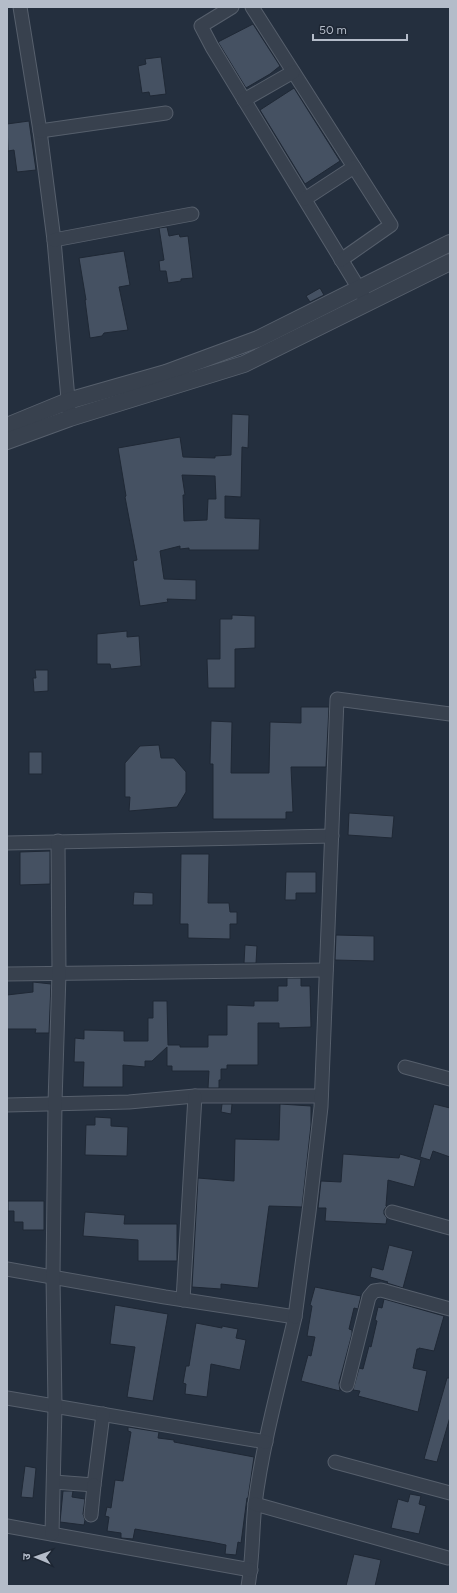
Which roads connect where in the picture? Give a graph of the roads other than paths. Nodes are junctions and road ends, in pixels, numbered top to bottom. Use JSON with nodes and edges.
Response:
{"nodes":[{"id":1,"x":20,"y":7,"type":"edge"},
{"id":2,"x":232,"y":7,"type":"edge"},
{"id":3,"x":252,"y":7,"type":"edge"},
{"id":4,"x":293,"y":72,"type":"junction"},
{"id":5,"x":244,"y":100,"type":"junction"},
{"id":6,"x":166,"y":113,"type":"dead end"},
{"id":7,"x":40,"y":131,"type":"junction"},
{"id":8,"x":354,"y":167,"type":"junction"},
{"id":9,"x":305,"y":199,"type":"junction"},
{"id":10,"x":192,"y":214,"type":"dead end"},
{"id":11,"x":54,"y":240,"type":"junction"},
{"id":12,"x":450,"y":243,"type":"edge"},
{"id":13,"x":341,"y":260,"type":"junction"},
{"id":14,"x":450,"y":262,"type":"edge"},
{"id":15,"x":359,"y":289,"type":"junction"},
{"id":16,"x":367,"y":304,"type":"junction"},
{"id":17,"x":177,"y":377,"type":"junction"},
{"id":18,"x":68,"y":401,"type":"junction"},
{"id":19,"x":70,"y":418,"type":"junction"},
{"id":20,"x":7,"y":426,"type":"edge"},
{"id":21,"x":7,"y":441,"type":"edge"},
{"id":22,"x":450,"y":714,"type":"edge"},
{"id":23,"x":332,"y":836,"type":"junction"},
{"id":24,"x":58,"y":841,"type":"junction"},
{"id":25,"x":7,"y":843,"type":"edge"},
{"id":26,"x":326,"y":970,"type":"junction"},
{"id":27,"x":59,"y":973,"type":"junction"},
{"id":28,"x":7,"y":974,"type":"edge"},
{"id":29,"x":405,"y":1067,"type":"dead end"},
{"id":30,"x":450,"y":1079,"type":"edge"},
{"id":31,"x":194,"y":1096,"type":"junction"},
{"id":32,"x":321,"y":1096,"type":"junction"},
{"id":33,"x":55,"y":1103,"type":"junction"},
{"id":34,"x":7,"y":1105,"type":"edge"},
{"id":35,"x":392,"y":1212,"type":"dead end"},
{"id":36,"x":450,"y":1228,"type":"edge"},
{"id":37,"x":7,"y":1269,"type":"edge"},
{"id":38,"x":53,"y":1277,"type":"junction"},
{"id":39,"x":183,"y":1300,"type":"junction"},
{"id":40,"x":450,"y":1309,"type":"edge"},
{"id":41,"x":295,"y":1316,"type":"junction"},
{"id":42,"x":347,"y":1385,"type":"dead end"},
{"id":43,"x":7,"y":1398,"type":"edge"},
{"id":44,"x":55,"y":1406,"type":"junction"},
{"id":45,"x":103,"y":1414,"type":"junction"},
{"id":46,"x":266,"y":1442,"type":"junction"},
{"id":47,"x":335,"y":1462,"type":"dead end"},
{"id":48,"x":54,"y":1482,"type":"junction"},
{"id":49,"x":94,"y":1485,"type":"junction"},
{"id":50,"x":450,"y":1493,"type":"edge"},
{"id":51,"x":255,"y":1504,"type":"junction"},
{"id":52,"x":91,"y":1515,"type":"dead end"},
{"id":53,"x":7,"y":1526,"type":"edge"},
{"id":54,"x":52,"y":1534,"type":"junction"},
{"id":55,"x":448,"y":1558,"type":"dead end"},
{"id":56,"x":251,"y":1570,"type":"junction"},
{"id":57,"x":248,"y":1586,"type":"edge"}],
"edges":[{"from":1,"to":7,"type":"street"},
{"from":2,"to":5,"type":"street"},
{"from":3,"to":4,"type":"street"},
{"from":4,"to":5,"type":"street"},
{"from":4,"to":8,"type":"street"},
{"from":5,"to":9,"type":"street"},
{"from":6,"to":7,"type":"street"},
{"from":7,"to":11,"type":"street"},
{"from":8,"to":9,"type":"street"},
{"from":8,"to":13,"type":"street"},
{"from":9,"to":13,"type":"street"},
{"from":10,"to":11,"type":"street"},
{"from":11,"to":18,"type":"street"},
{"from":12,"to":15,"type":"street"},
{"from":13,"to":15,"type":"street"},
{"from":14,"to":16,"type":"street"},
{"from":15,"to":16,"type":"street"},
{"from":15,"to":17,"type":"street"},
{"from":16,"to":17,"type":"street"},
{"from":17,"to":18,"type":"street"},
{"from":17,"to":19,"type":"street"},
{"from":18,"to":19,"type":"street"},
{"from":18,"to":20,"type":"street"},
{"from":19,"to":21,"type":"street"},
{"from":22,"to":23,"type":"street"},
{"from":23,"to":24,"type":"street"},
{"from":23,"to":26,"type":"street"},
{"from":24,"to":25,"type":"street"},
{"from":24,"to":27,"type":"street"},
{"from":26,"to":27,"type":"street"},
{"from":26,"to":32,"type":"street"},
{"from":27,"to":28,"type":"street"},
{"from":27,"to":33,"type":"street"},
{"from":29,"to":30,"type":"street"},
{"from":31,"to":32,"type":"street"},
{"from":31,"to":33,"type":"street"},
{"from":31,"to":39,"type":"street"},
{"from":32,"to":41,"type":"street"},
{"from":33,"to":34,"type":"street"},
{"from":33,"to":38,"type":"street"},
{"from":35,"to":36,"type":"street"},
{"from":37,"to":38,"type":"street"},
{"from":38,"to":39,"type":"street"},
{"from":38,"to":44,"type":"street"},
{"from":39,"to":41,"type":"street"},
{"from":40,"to":42,"type":"street"},
{"from":41,"to":46,"type":"street"},
{"from":43,"to":44,"type":"street"},
{"from":44,"to":45,"type":"street"},
{"from":44,"to":48,"type":"street"},
{"from":45,"to":46,"type":"street"},
{"from":45,"to":49,"type":"street"},
{"from":46,"to":51,"type":"street"},
{"from":47,"to":50,"type":"street"},
{"from":48,"to":49,"type":"street"},
{"from":48,"to":54,"type":"street"},
{"from":49,"to":52,"type":"street"},
{"from":51,"to":55,"type":"street"},
{"from":51,"to":56,"type":"street"},
{"from":53,"to":54,"type":"street"},
{"from":54,"to":56,"type":"street"},
{"from":56,"to":57,"type":"street"}]}
